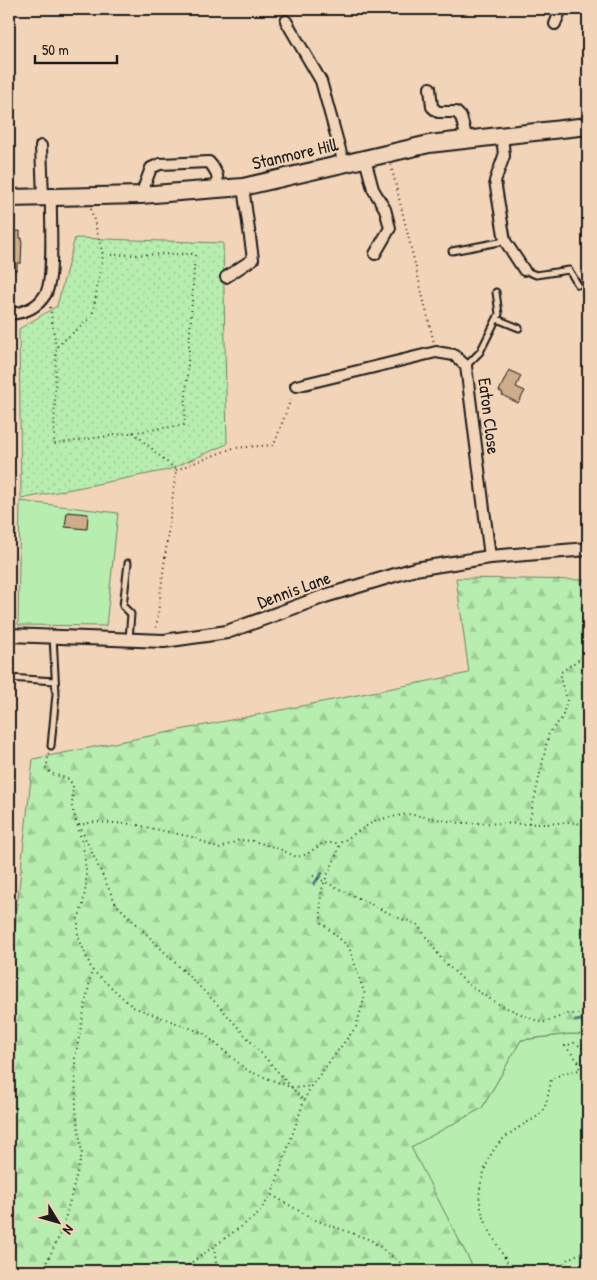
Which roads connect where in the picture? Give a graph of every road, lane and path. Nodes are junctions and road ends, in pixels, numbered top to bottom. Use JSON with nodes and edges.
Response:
{"nodes":[{"id":1,"x":561,"y":9,"type":"edge"},
{"id":2,"x":286,"y":20,"type":"dead end"},
{"id":3,"x":555,"y":24,"type":"dead end"},
{"id":4,"x":430,"y":88,"type":"dead end"},
{"id":5,"x":588,"y":126,"type":"edge"},
{"id":6,"x":502,"y":134,"type":"junction"},
{"id":7,"x":467,"y":139,"type":"junction"},
{"id":8,"x":41,"y":146,"type":"dead end"},
{"id":9,"x":388,"y":153,"type":"junction"},
{"id":10,"x":365,"y":159,"type":"junction"},
{"id":11,"x":344,"y":164,"type":"junction"},
{"id":12,"x":243,"y":187,"type":"junction"},
{"id":13,"x":217,"y":190,"type":"junction"},
{"id":14,"x":88,"y":195,"type":"junction"},
{"id":15,"x":141,"y":195,"type":"junction"},
{"id":16,"x":47,"y":197,"type":"junction"},
{"id":17,"x":9,"y":198,"type":"edge"},
{"id":18,"x":505,"y":241,"type":"junction"},
{"id":19,"x":452,"y":251,"type":"dead end"},
{"id":20,"x":375,"y":254,"type":"dead end"},
{"id":21,"x":103,"y":255,"type":"junction"},
{"id":22,"x":524,"y":270,"type":"joint"},
{"id":23,"x":226,"y":277,"type":"dead end"},
{"id":24,"x":578,"y":285,"type":"dead end"},
{"id":25,"x":496,"y":292,"type":"dead end"},
{"id":26,"x":47,"y":293,"type":"junction"},
{"id":27,"x":9,"y":314,"type":"edge"},
{"id":28,"x":497,"y":319,"type":"junction"},
{"id":29,"x":519,"y":328,"type":"dead end"},
{"id":30,"x":56,"y":347,"type":"junction"},
{"id":31,"x":436,"y":352,"type":"junction"},
{"id":32,"x":466,"y":366,"type":"junction"},
{"id":33,"x":296,"y":386,"type":"joint"},
{"id":34,"x":133,"y":432,"type":"junction"},
{"id":35,"x":176,"y":470,"type":"junction"},
{"id":36,"x":588,"y":549,"type":"edge"},
{"id":37,"x":490,"y":557,"type":"junction"},
{"id":38,"x":128,"y":563,"type":"dead end"},
{"id":39,"x":9,"y":635,"type":"edge"},
{"id":40,"x":54,"y":636,"type":"junction"},
{"id":41,"x":129,"y":639,"type":"junction"},
{"id":42,"x":155,"y":640,"type":"junction"},
{"id":43,"x":588,"y":654,"type":"edge"},
{"id":44,"x":9,"y":678,"type":"edge"},
{"id":45,"x":55,"y":682,"type":"junction"},
{"id":46,"x":51,"y":746,"type":"joint"},
{"id":47,"x":75,"y":821,"type":"junction"},
{"id":48,"x":529,"y":822,"type":"junction"},
{"id":49,"x":79,"y":825,"type":"junction"},
{"id":50,"x":588,"y":826,"type":"edge"},
{"id":51,"x":340,"y":843,"type":"junction"},
{"id":52,"x":313,"y":876,"type":"dead end"},
{"id":53,"x":324,"y":882,"type":"junction"},
{"id":54,"x":92,"y":970,"type":"junction"},
{"id":55,"x":588,"y":1014,"type":"edge"},
{"id":56,"x":588,"y":1050,"type":"edge"},
{"id":57,"x":578,"y":1061,"type":"junction"},
{"id":58,"x":588,"y":1066,"type":"edge"},
{"id":59,"x":312,"y":1086,"type":"junction"},
{"id":60,"x":294,"y":1088,"type":"junction"},
{"id":61,"x":304,"y":1101,"type":"junction"},
{"id":62,"x":272,"y":1194,"type":"junction"},
{"id":63,"x":214,"y":1247,"type":"junction"},
{"id":64,"x":588,"y":1249,"type":"edge"},
{"id":65,"x":42,"y":1271,"type":"edge"},
{"id":66,"x":180,"y":1271,"type":"edge"},
{"id":67,"x":217,"y":1271,"type":"edge"},
{"id":68,"x":411,"y":1271,"type":"edge"},
{"id":69,"x":512,"y":1271,"type":"edge"},
{"id":70,"x":557,"y":1271,"type":"edge"}],
"edges":[{"from":1,"to":3,"type":"street"},
{"from":2,"to":11,"type":"street"},
{"from":4,"to":7,"type":"street"},
{"from":5,"to":6,"type":"main road","name":"Stanmore Hill"},
{"from":6,"to":7,"type":"main road","name":"Stanmore Hill"},
{"from":6,"to":18,"type":"street"},
{"from":7,"to":9,"type":"main road","name":"Stanmore Hill"},
{"from":8,"to":16,"type":"street"},
{"from":9,"to":10,"type":"main road","name":"Stanmore Hill"},
{"from":9,"to":31,"type":"path"},
{"from":10,"to":11,"type":"main road","name":"Stanmore Hill"},
{"from":10,"to":20,"type":"street"},
{"from":11,"to":12,"type":"main road","name":"Stanmore Hill"},
{"from":12,"to":13,"type":"main road","name":"Stanmore Hill"},
{"from":12,"to":23,"type":"street"},
{"from":13,"to":15,"type":"main road","name":"Stanmore Hill"},
{"from":13,"to":15,"type":"street"},
{"from":14,"to":15,"type":"main road","name":"Stanmore Hill"},
{"from":14,"to":16,"type":"main road","name":"Stanmore Hill"},
{"from":14,"to":21,"type":"path"},
{"from":16,"to":17,"type":"main road","name":"Stanmore Hill"},
{"from":16,"to":26,"type":"street"},
{"from":18,"to":19,"type":"lane"},
{"from":18,"to":22,"type":"street"},
{"from":21,"to":30,"type":"path"},
{"from":21,"to":34,"type":"path"},
{"from":22,"to":24,"type":"lane"},
{"from":25,"to":28,"type":"lane"},
{"from":26,"to":27,"type":"street"},
{"from":26,"to":30,"type":"path"},
{"from":28,"to":29,"type":"lane"},
{"from":28,"to":32,"type":"lane"},
{"from":30,"to":34,"type":"path"},
{"from":31,"to":32,"type":"street","name":"Eaton Close"},
{"from":31,"to":33,"type":"street"},
{"from":32,"to":37,"type":"street","name":"Eaton Close"},
{"from":33,"to":35,"type":"path"},
{"from":34,"to":35,"type":"path"},
{"from":35,"to":42,"type":"path"},
{"from":36,"to":37,"type":"street","name":"Dennis Lane"},
{"from":37,"to":42,"type":"street","name":"Dennis Lane"},
{"from":38,"to":41,"type":"lane"},
{"from":39,"to":40,"type":"street","name":"Dennis Lane"},
{"from":40,"to":41,"type":"street","name":"Dennis Lane"},
{"from":40,"to":45,"type":"lane"},
{"from":41,"to":42,"type":"street","name":"Dennis Lane"},
{"from":43,"to":48,"type":"path"},
{"from":44,"to":45,"type":"lane"},
{"from":45,"to":46,"type":"lane"},
{"from":46,"to":47,"type":"path"},
{"from":47,"to":49,"type":"path"},
{"from":47,"to":54,"type":"path"},
{"from":48,"to":50,"type":"path"},
{"from":48,"to":51,"type":"path"},
{"from":49,"to":51,"type":"path"},
{"from":49,"to":60,"type":"path"},
{"from":51,"to":53,"type":"path"},
{"from":52,"to":53,"type":"path"},
{"from":53,"to":55,"type":"path"},
{"from":53,"to":59,"type":"path"},
{"from":54,"to":60,"type":"path"},
{"from":54,"to":65,"type":"path"},
{"from":56,"to":57,"type":"path"},
{"from":57,"to":58,"type":"path"},
{"from":57,"to":69,"type":"path"},
{"from":59,"to":60,"type":"path"},
{"from":59,"to":61,"type":"path"},
{"from":60,"to":61,"type":"path"},
{"from":61,"to":62,"type":"path"},
{"from":62,"to":63,"type":"path"},
{"from":62,"to":68,"type":"path"},
{"from":63,"to":66,"type":"path"},
{"from":63,"to":67,"type":"path"},
{"from":64,"to":70,"type":"path"}]}
